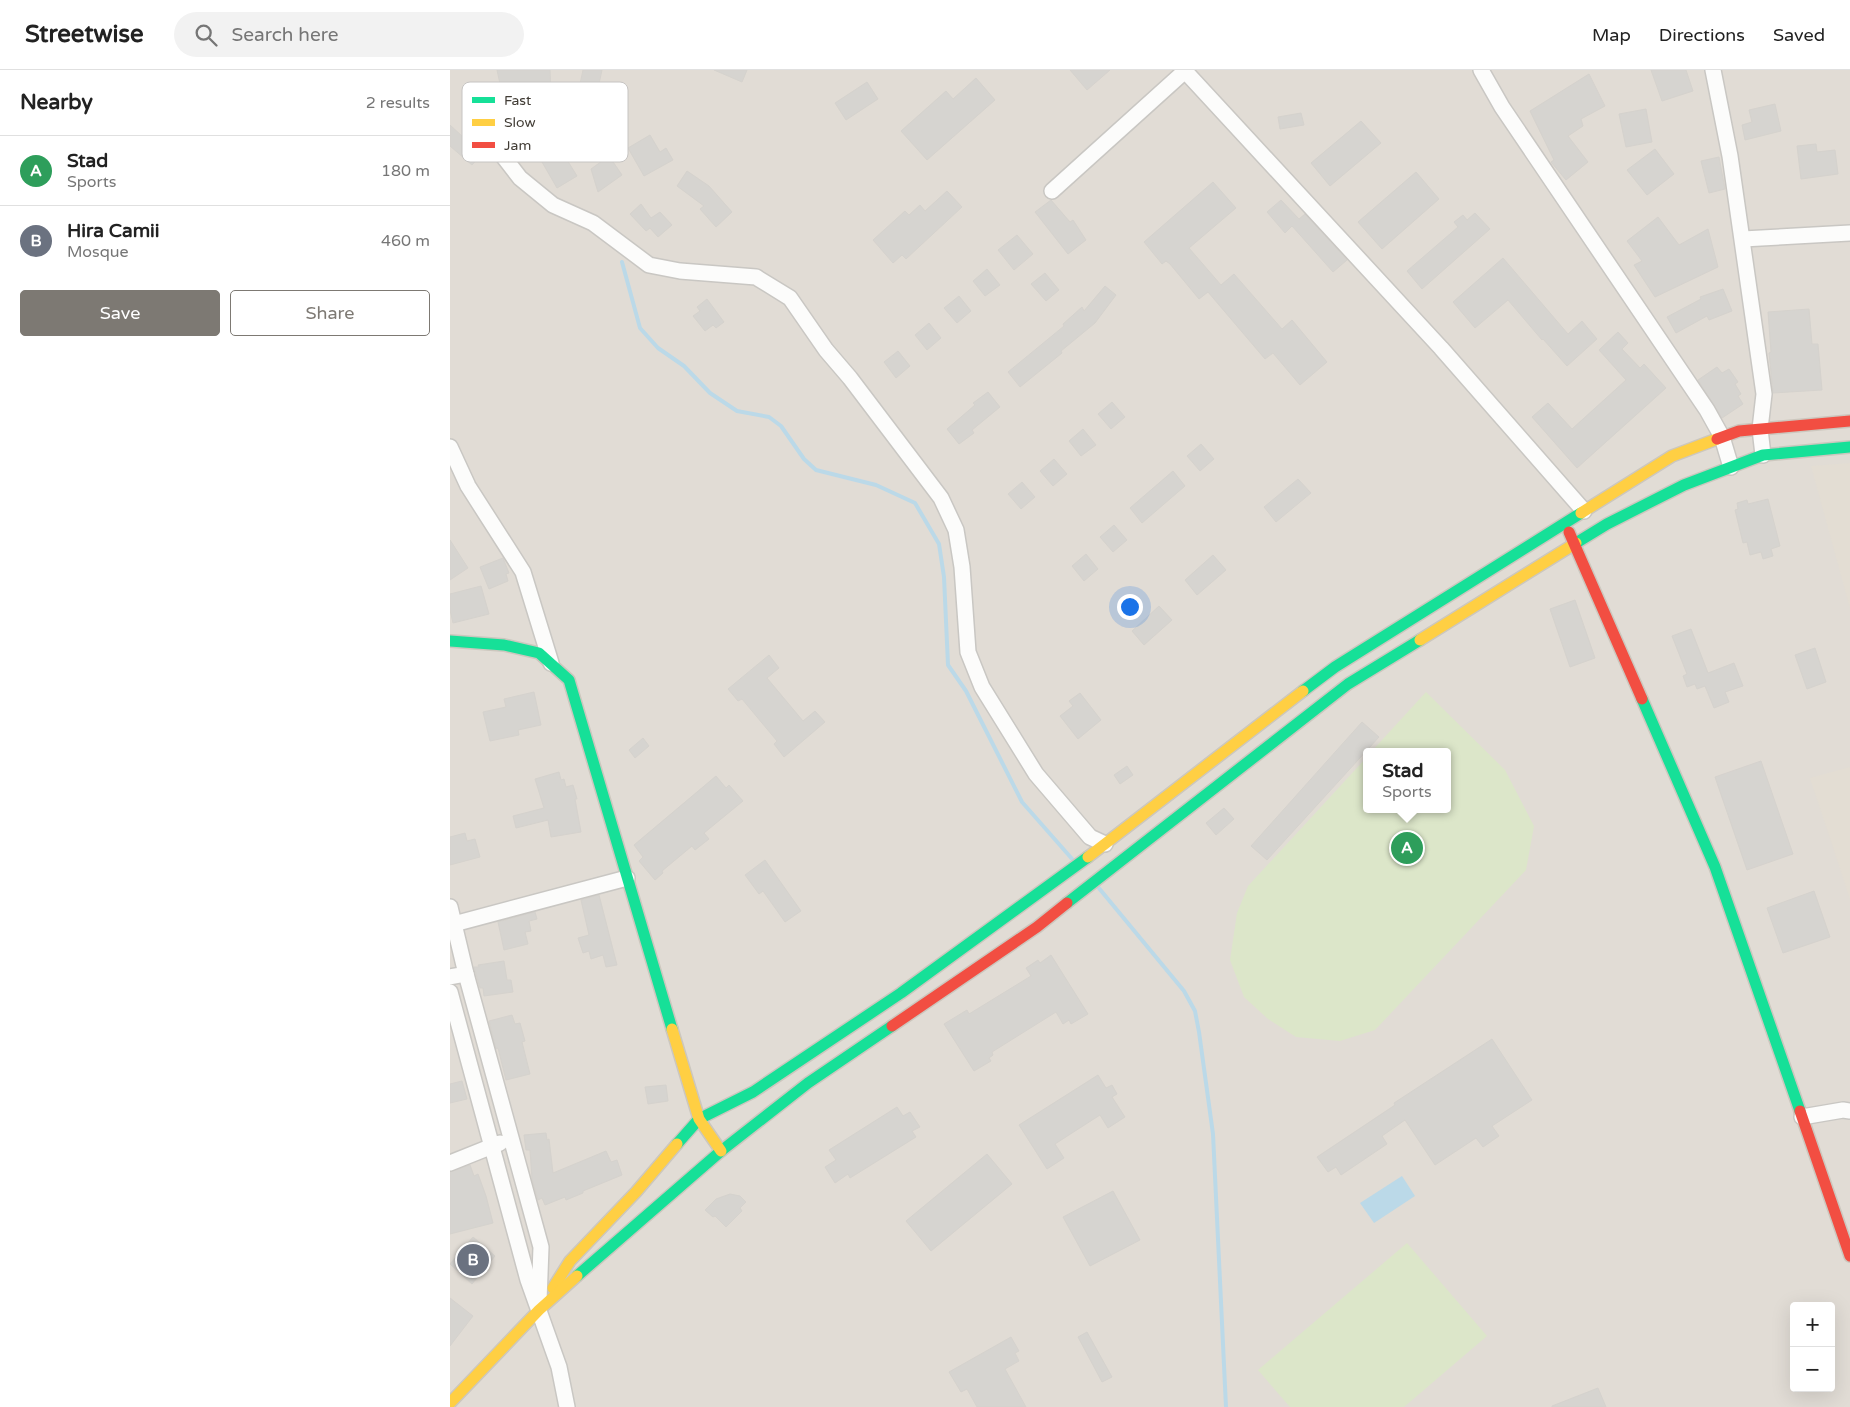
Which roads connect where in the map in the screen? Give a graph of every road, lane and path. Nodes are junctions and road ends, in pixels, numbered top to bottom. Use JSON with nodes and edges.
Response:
{"nodes":[{"id":1,"x":1185,"y":70,"type":"edge"},
{"id":2,"x":1713,"y":70,"type":"edge"},
{"id":3,"x":1481,"y":71,"type":"edge"},
{"id":4,"x":508,"y":162,"type":"edge"},
{"id":5,"x":1052,"y":191,"type":"dead end"},
{"id":6,"x":1850,"y":233,"type":"edge"},
{"id":7,"x":1743,"y":239,"type":"junction"},
{"id":8,"x":1850,"y":421,"type":"edge"},
{"id":9,"x":1760,"y":429,"type":"junction"},
{"id":10,"x":1722,"y":437,"type":"junction"},
{"id":11,"x":450,"y":447,"type":"edge"},
{"id":12,"x":1850,"y":447,"type":"edge"},
{"id":13,"x":1763,"y":455,"type":"junction"},
{"id":14,"x":1731,"y":467,"type":"junction"},
{"id":15,"x":1584,"y":511,"type":"junction"},
{"id":16,"x":1565,"y":523,"type":"junction"},
{"id":17,"x":1573,"y":545,"type":"junction"},
{"id":18,"x":450,"y":642,"type":"edge"},
{"id":19,"x":552,"y":665,"type":"junction"},
{"id":20,"x":1105,"y":844,"type":"junction"},
{"id":21,"x":627,"y":878,"type":"junction"},
{"id":22,"x":450,"y":907,"type":"edge"},
{"id":23,"x":452,"y":925,"type":"edge"},
{"id":24,"x":466,"y":974,"type":"junction"},
{"id":25,"x":450,"y":977,"type":"edge"},
{"id":26,"x":450,"y":992,"type":"edge"},
{"id":27,"x":1850,"y":1111,"type":"edge"},
{"id":28,"x":1802,"y":1117,"type":"junction"},
{"id":29,"x":699,"y":1119,"type":"junction"},
{"id":30,"x":511,"y":1140,"type":"junction"},
{"id":31,"x":492,"y":1145,"type":"junction"},
{"id":32,"x":721,"y":1151,"type":"junction"},
{"id":33,"x":450,"y":1163,"type":"edge"},
{"id":34,"x":1850,"y":1256,"type":"edge"},
{"id":35,"x":539,"y":1310,"type":"junction"},
{"id":36,"x":450,"y":1403,"type":"edge"},
{"id":37,"x":566,"y":1407,"type":"edge"}],
"edges":[{"from":1,"to":5,"type":"street"},
{"from":1,"to":15,"type":"street"},
{"from":2,"to":7,"type":"street"},
{"from":3,"to":10,"type":"street"},
{"from":4,"to":20,"type":"street"},
{"from":6,"to":7,"type":"street"},
{"from":7,"to":9,"type":"street"},
{"from":8,"to":9,"type":"street"},
{"from":9,"to":10,"type":"street"},
{"from":9,"to":13,"type":"street"},
{"from":10,"to":14,"type":"street"},
{"from":10,"to":15,"type":"street"},
{"from":11,"to":19,"type":"street"},
{"from":12,"to":13,"type":"street"},
{"from":13,"to":14,"type":"street"},
{"from":14,"to":17,"type":"street"},
{"from":15,"to":16,"type":"street"},
{"from":16,"to":17,"type":"street"},
{"from":16,"to":20,"type":"street"},
{"from":17,"to":28,"type":"street"},
{"from":17,"to":32,"type":"street"},
{"from":18,"to":19,"type":"street"},
{"from":19,"to":21,"type":"street"},
{"from":20,"to":29,"type":"street"},
{"from":21,"to":23,"type":"street"},
{"from":21,"to":29,"type":"street"},
{"from":22,"to":23,"type":"street"},
{"from":23,"to":24,"type":"street"},
{"from":24,"to":25,"type":"street"},
{"from":24,"to":30,"type":"street"},
{"from":26,"to":31,"type":"street"},
{"from":27,"to":28,"type":"street"},
{"from":28,"to":34,"type":"street"},
{"from":29,"to":32,"type":"street"},
{"from":29,"to":35,"type":"street"},
{"from":30,"to":31,"type":"street"},
{"from":30,"to":35,"type":"street"},
{"from":31,"to":33,"type":"street"},
{"from":31,"to":35,"type":"street"},
{"from":32,"to":35,"type":"street"},
{"from":35,"to":36,"type":"street"},
{"from":35,"to":37,"type":"street"}]}
